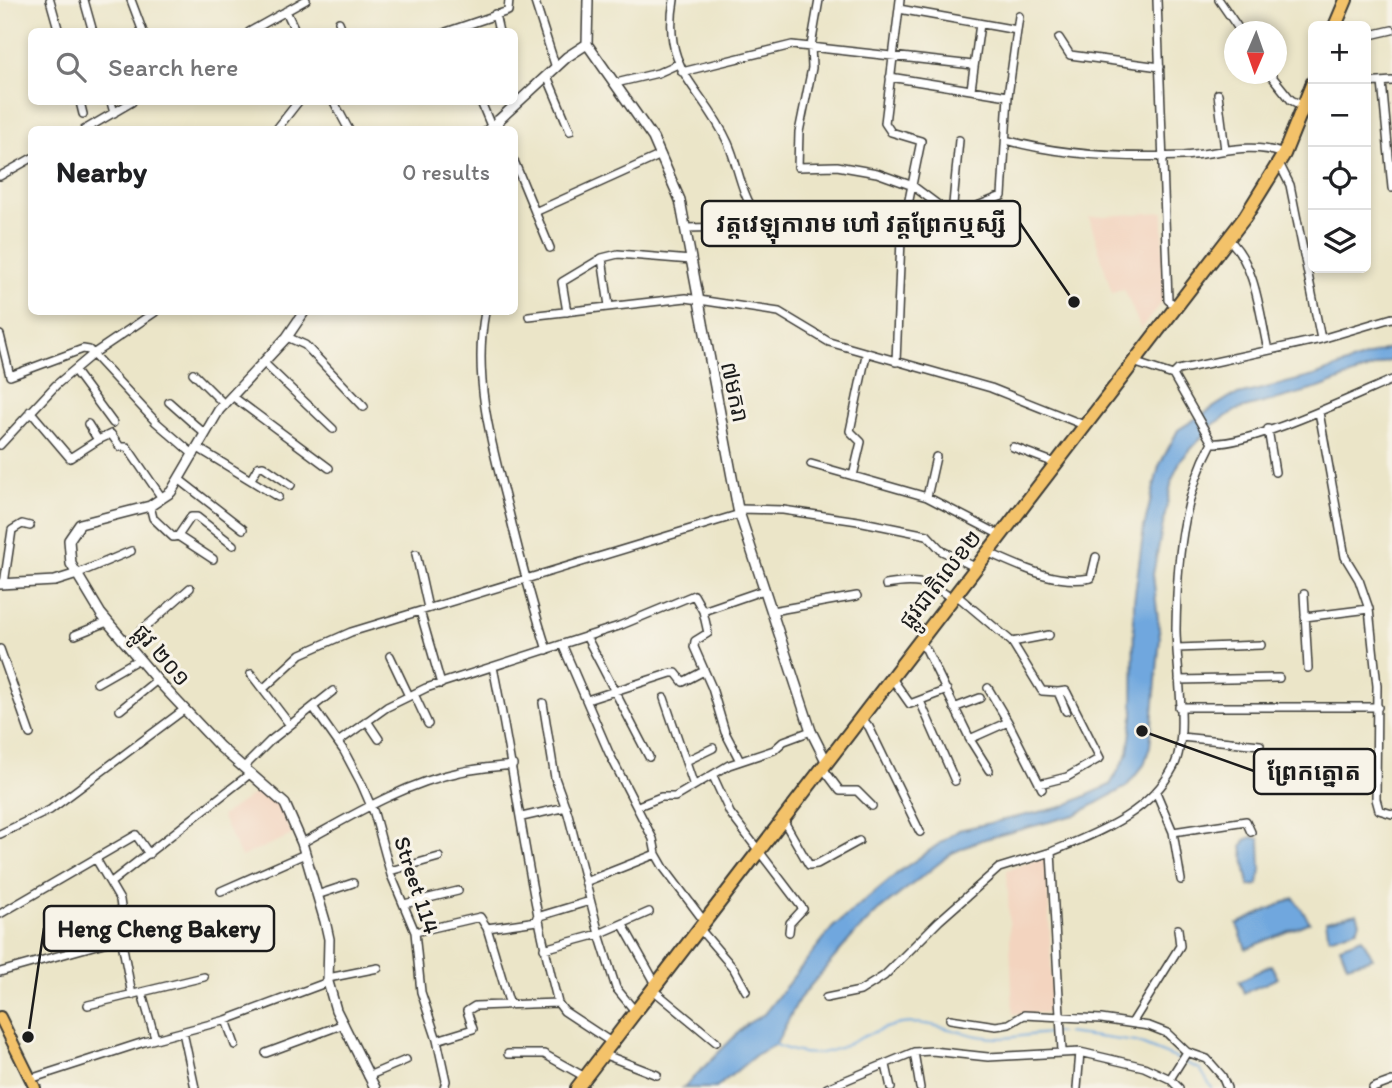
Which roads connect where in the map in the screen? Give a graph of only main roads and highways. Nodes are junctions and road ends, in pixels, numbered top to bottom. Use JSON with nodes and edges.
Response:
{"nodes":[{"id":1,"x":1346,"y":0,"type":"edge"},
{"id":2,"x":1337,"y":21,"type":"edge"},
{"id":3,"x":1308,"y":95,"type":"edge"},
{"id":4,"x":0,"y":1017,"type":"edge"},
{"id":5,"x":33,"y":1083,"type":"edge"},
{"id":6,"x":584,"y":1083,"type":"edge"}],
"edges":[{"from":1,"to":2,"type":"highway"},
{"from":3,"to":6,"type":"highway","name":"ផ្លូវជាតិលេខ២"},
{"from":4,"to":5,"type":"main road"}]}
